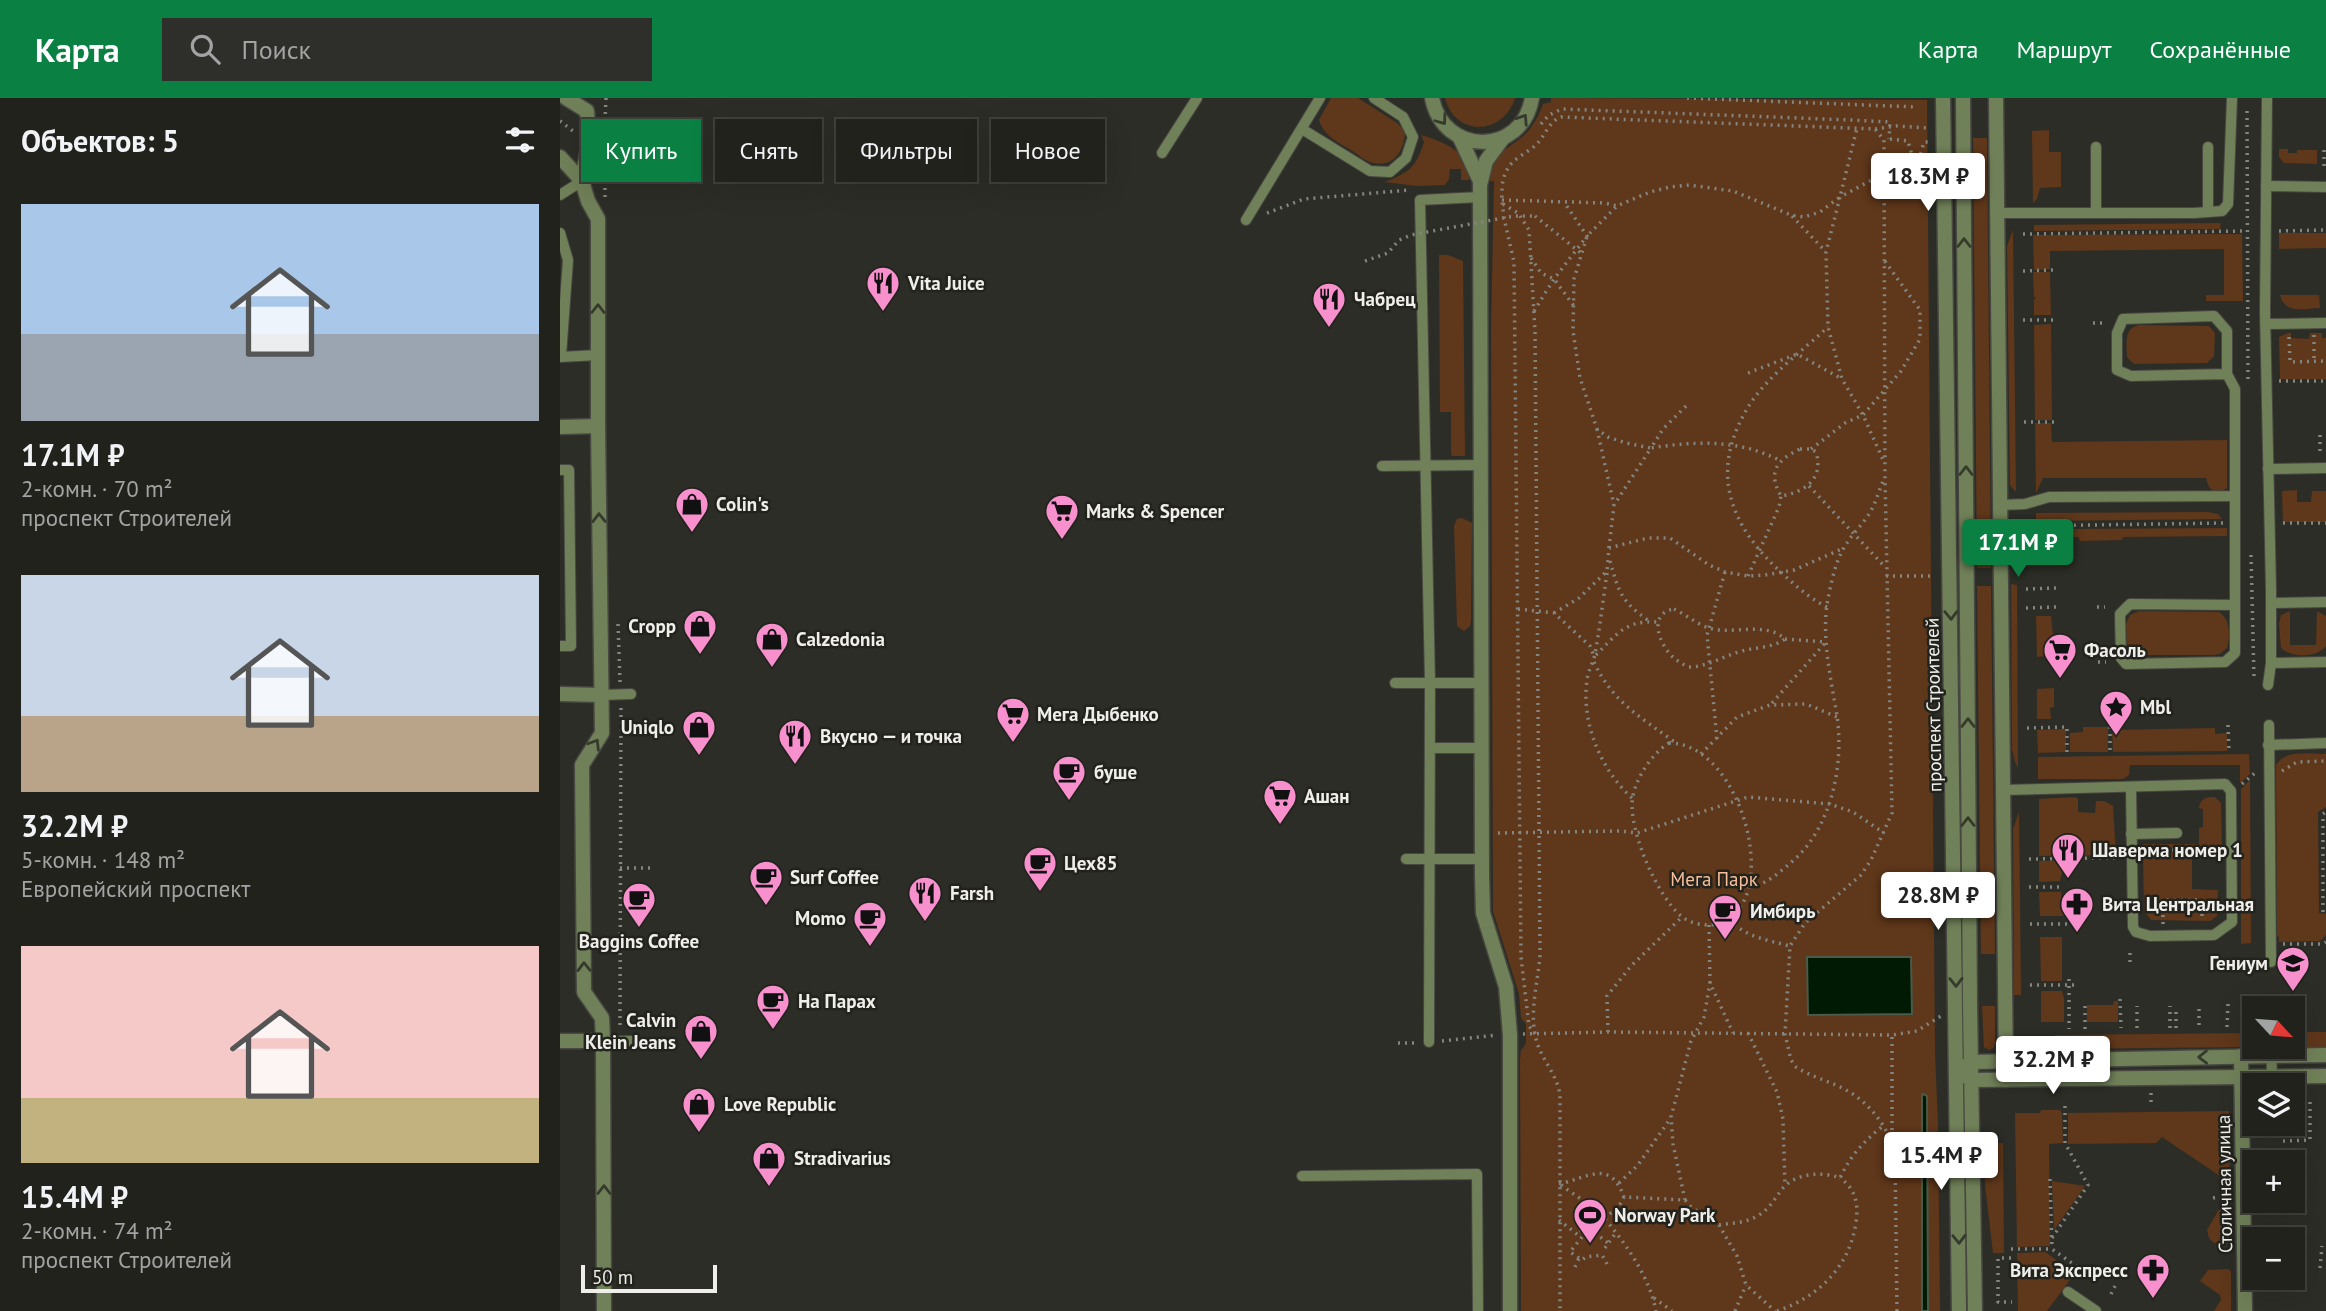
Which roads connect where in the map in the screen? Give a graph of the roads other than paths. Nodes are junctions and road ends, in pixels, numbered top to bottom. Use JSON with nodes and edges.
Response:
{"nodes":[{"id":1,"x":566,"y":98,"type":"edge"},
{"id":2,"x":1197,"y":98,"type":"edge"},
{"id":3,"x":1320,"y":98,"type":"edge"},
{"id":4,"x":1374,"y":98,"type":"edge"},
{"id":5,"x":1432,"y":98,"type":"edge"},
{"id":6,"x":1532,"y":98,"type":"edge"},
{"id":7,"x":1943,"y":98,"type":"edge"},
{"id":8,"x":1963,"y":98,"type":"edge"},
{"id":9,"x":1996,"y":98,"type":"edge"},
{"id":10,"x":2232,"y":98,"type":"edge"},
{"id":11,"x":2267,"y":98,"type":"edge"},
{"id":12,"x":588,"y":119,"type":"edge"},
{"id":13,"x":1302,"y":129,"type":"junction"},
{"id":14,"x":1460,"y":138,"type":"junction"},
{"id":15,"x":1503,"y":138,"type":"junction"},
{"id":16,"x":2096,"y":147,"type":"dead end"},
{"id":17,"x":2208,"y":147,"type":"dead end"},
{"id":18,"x":1162,"y":153,"type":"dead end"},
{"id":19,"x":560,"y":157,"type":"edge"},
{"id":20,"x":581,"y":180,"type":"edge"},
{"id":21,"x":1480,"y":181,"type":"junction"},
{"id":22,"x":581,"y":182,"type":"edge"},
{"id":23,"x":582,"y":182,"type":"edge"},
{"id":24,"x":2266,"y":186,"type":"junction"},
{"id":25,"x":2326,"y":187,"type":"edge"},
{"id":26,"x":560,"y":195,"type":"edge"},
{"id":27,"x":1480,"y":197,"type":"junction"},
{"id":28,"x":2096,"y":212,"type":"junction"},
{"id":29,"x":2208,"y":212,"type":"junction"},
{"id":30,"x":1997,"y":213,"type":"junction"},
{"id":31,"x":1245,"y":220,"type":"road end"},
{"id":32,"x":560,"y":233,"type":"edge"},
{"id":33,"x":2326,"y":323,"type":"edge"},
{"id":34,"x":2267,"y":324,"type":"junction"},
{"id":35,"x":598,"y":355,"type":"junction"},
{"id":36,"x":560,"y":356,"type":"edge"},
{"id":37,"x":2227,"y":373,"type":"junction"},
{"id":38,"x":598,"y":426,"type":"junction"},
{"id":39,"x":560,"y":427,"type":"edge"},
{"id":40,"x":1481,"y":464,"type":"junction"},
{"id":41,"x":1425,"y":465,"type":"junction"},
{"id":42,"x":1382,"y":466,"type":"dead end"},
{"id":43,"x":2268,"y":468,"type":"junction"},
{"id":44,"x":2326,"y":468,"type":"edge"},
{"id":45,"x":560,"y":470,"type":"edge"},
{"id":46,"x":2235,"y":495,"type":"junction"},
{"id":47,"x":2000,"y":505,"type":"junction"},
{"id":48,"x":565,"y":514,"type":"edge"},
{"id":49,"x":2326,"y":602,"type":"edge"},
{"id":50,"x":2271,"y":603,"type":"junction"},
{"id":51,"x":565,"y":604,"type":"edge"},
{"id":52,"x":2235,"y":605,"type":"junction"},
{"id":53,"x":560,"y":646,"type":"edge"},
{"id":54,"x":2326,"y":662,"type":"edge"},
{"id":55,"x":2271,"y":663,"type":"junction"},
{"id":56,"x":1395,"y":683,"type":"dead end"},
{"id":57,"x":1430,"y":683,"type":"junction"},
{"id":58,"x":1482,"y":683,"type":"junction"},
{"id":59,"x":2268,"y":685,"type":"dead end"},
{"id":60,"x":560,"y":694,"type":"edge"},
{"id":61,"x":631,"y":694,"type":"dead end"},
{"id":62,"x":602,"y":695,"type":"junction"},
{"id":63,"x":2269,"y":725,"type":"dead end"},
{"id":64,"x":2326,"y":743,"type":"edge"},
{"id":65,"x":2268,"y":745,"type":"junction"},
{"id":66,"x":1430,"y":748,"type":"junction"},
{"id":67,"x":1482,"y":748,"type":"junction"},
{"id":68,"x":2131,"y":787,"type":"junction"},
{"id":69,"x":2003,"y":790,"type":"junction"},
{"id":70,"x":2177,"y":833,"type":"dead end"},
{"id":71,"x":2131,"y":834,"type":"junction"},
{"id":72,"x":1406,"y":859,"type":"dead end"},
{"id":73,"x":1429,"y":859,"type":"junction"},
{"id":74,"x":1482,"y":859,"type":"junction"},
{"id":75,"x":2270,"y":962,"type":"dead end"},
{"id":76,"x":560,"y":1041,"type":"edge"},
{"id":77,"x":603,"y":1041,"type":"junction"},
{"id":78,"x":631,"y":1041,"type":"dead end"},
{"id":79,"x":1429,"y":1042,"type":"road end"},
{"id":80,"x":2305,"y":1053,"type":"edge"},
{"id":81,"x":2326,"y":1055,"type":"edge"},
{"id":82,"x":2242,"y":1056,"type":"edge"},
{"id":83,"x":2006,"y":1061,"type":"junction"},
{"id":84,"x":1972,"y":1062,"type":"junction"},
{"id":85,"x":1957,"y":1072,"type":"junction"},
{"id":86,"x":2242,"y":1075,"type":"edge"},
{"id":87,"x":2305,"y":1076,"type":"edge"},
{"id":88,"x":2326,"y":1076,"type":"edge"},
{"id":89,"x":1972,"y":1080,"type":"junction"},
{"id":90,"x":2006,"y":1080,"type":"junction"},
{"id":91,"x":2243,"y":1136,"type":"edge"},
{"id":92,"x":1302,"y":1176,"type":"dead end"},
{"id":93,"x":2068,"y":1292,"type":"dead end"},
{"id":94,"x":604,"y":1311,"type":"edge"},
{"id":95,"x":1478,"y":1311,"type":"edge"},
{"id":96,"x":1510,"y":1311,"type":"edge"},
{"id":97,"x":1959,"y":1311,"type":"edge"},
{"id":98,"x":1975,"y":1311,"type":"edge"},
{"id":99,"x":2096,"y":1311,"type":"edge"},
{"id":100,"x":2245,"y":1311,"type":"edge"}],
"edges":[{"from":1,"to":12,"type":"street"},
{"from":2,"to":18,"type":"lane"},
{"from":3,"to":13,"type":"lane"},
{"from":4,"to":13,"type":"lane"},
{"from":5,"to":14,"type":"street","one_way":true},
{"from":15,"to":6,"type":"street","one_way":true},
{"from":7,"to":85,"type":"street","name":"проспект Строителей","one_way":true},
{"from":84,"to":8,"type":"street","name":"проспект Строителей","one_way":true},
{"from":9,"to":30,"type":"street"},
{"from":10,"to":29,"type":"lane"},
{"from":11,"to":24,"type":"lane"},
{"from":13,"to":31,"type":"lane"},
{"from":14,"to":15,"type":"street"},
{"from":14,"to":21,"type":"street"},
{"from":15,"to":21,"type":"street"},
{"from":16,"to":28,"type":"lane"},
{"from":17,"to":29,"type":"lane"},
{"from":19,"to":20,"type":"street"},
{"from":21,"to":27,"type":"street"},
{"from":22,"to":26,"type":"lane"},
{"from":35,"to":23,"type":"street","one_way":true},
{"from":24,"to":25,"type":"lane"},
{"from":24,"to":34,"type":"lane"},
{"from":27,"to":40,"type":"street"},
{"from":27,"to":41,"type":"lane"},
{"from":28,"to":29,"type":"lane"},
{"from":28,"to":30,"type":"lane"},
{"from":30,"to":47,"type":"street"},
{"from":32,"to":36,"type":"lane"},
{"from":33,"to":34,"type":"lane"},
{"from":34,"to":43,"type":"lane"},
{"from":35,"to":36,"type":"lane"},
{"from":35,"to":38,"type":"street"},
{"from":37,"to":37,"type":"lane"},
{"from":37,"to":46,"type":"lane"},
{"from":38,"to":39,"type":"street"},
{"from":62,"to":38,"type":"street","one_way":true},
{"from":40,"to":41,"type":"lane"},
{"from":40,"to":58,"type":"street"},
{"from":41,"to":42,"type":"lane"},
{"from":41,"to":57,"type":"lane"},
{"from":43,"to":44,"type":"lane"},
{"from":43,"to":50,"type":"lane"},
{"from":45,"to":48,"type":"lane"},
{"from":46,"to":47,"type":"lane"},
{"from":46,"to":52,"type":"lane"},
{"from":47,"to":69,"type":"street"},
{"from":48,"to":51,"type":"lane"},
{"from":49,"to":50,"type":"lane"},
{"from":50,"to":55,"type":"lane"},
{"from":51,"to":53,"type":"lane"},
{"from":52,"to":52,"type":"lane"},
{"from":54,"to":55,"type":"lane"},
{"from":55,"to":59,"type":"lane"},
{"from":56,"to":57,"type":"lane"},
{"from":57,"to":58,"type":"lane"},
{"from":57,"to":66,"type":"lane"},
{"from":58,"to":67,"type":"street"},
{"from":60,"to":62,"type":"street"},
{"from":61,"to":62,"type":"lane"},
{"from":77,"to":62,"type":"street","one_way":true},
{"from":63,"to":65,"type":"lane"},
{"from":64,"to":65,"type":"lane"},
{"from":65,"to":75,"type":"lane"},
{"from":66,"to":67,"type":"lane"},
{"from":66,"to":73,"type":"lane"},
{"from":67,"to":74,"type":"street"},
{"from":68,"to":69,"type":"lane"},
{"from":68,"to":71,"type":"lane"},
{"from":68,"to":71,"type":"lane"},
{"from":69,"to":83,"type":"street"},
{"from":70,"to":71,"type":"lane"},
{"from":72,"to":73,"type":"lane"},
{"from":73,"to":74,"type":"lane"},
{"from":73,"to":79,"type":"lane"},
{"from":74,"to":96,"type":"street"},
{"from":76,"to":77,"type":"street"},
{"from":77,"to":78,"type":"lane"},
{"from":94,"to":77,"type":"street","one_way":true},
{"from":80,"to":81,"type":"street"},
{"from":82,"to":83,"type":"street","one_way":true},
{"from":83,"to":84,"type":"street"},
{"from":83,"to":90,"type":"street"},
{"from":84,"to":85,"type":"street"},
{"from":84,"to":89,"type":"street","name":"проспект Строителей"},
{"from":85,"to":89,"type":"street"},
{"from":85,"to":97,"type":"street","name":"проспект Строителей","one_way":true},
{"from":86,"to":90,"type":"street"},
{"from":87,"to":88,"type":"street"},
{"from":89,"to":90,"type":"street"},
{"from":89,"to":98,"type":"street","name":"проспект Строителей"},
{"from":91,"to":100,"type":"street","name":"Столичная улица"},
{"from":92,"to":95,"type":"lane"},
{"from":93,"to":99,"type":"lane"}]}
